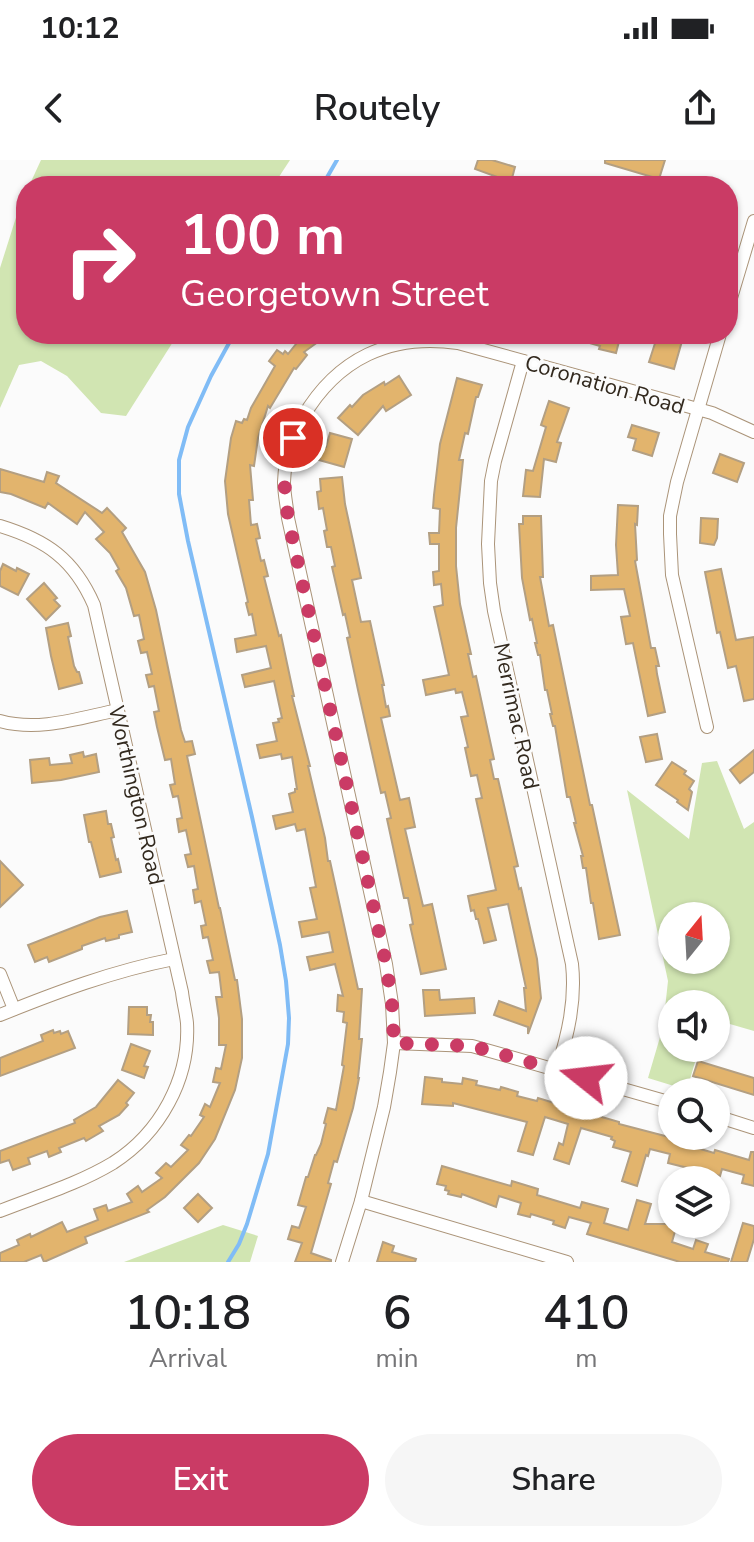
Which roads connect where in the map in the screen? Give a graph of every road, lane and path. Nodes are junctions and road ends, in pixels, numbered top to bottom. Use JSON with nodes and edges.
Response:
{"nodes":[{"id":1,"x":754,"y":221,"type":"edge"},
{"id":2,"x":738,"y":275,"type":"edge"},
{"id":3,"x":397,"y":344,"type":"edge"},
{"id":4,"x":462,"y":344,"type":"edge"},
{"id":5,"x":717,"y":344,"type":"edge"},
{"id":6,"x":523,"y":361,"type":"junction"},
{"id":7,"x":698,"y":410,"type":"junction"},
{"id":8,"x":754,"y":432,"type":"edge"},
{"id":9,"x":0,"y":526,"type":"edge"},
{"id":10,"x":118,"y":710,"type":"junction"},
{"id":11,"x":0,"y":721,"type":"edge"},
{"id":12,"x":707,"y":727,"type":"dead end"},
{"id":13,"x":174,"y":959,"type":"junction"},
{"id":14,"x":0,"y":974,"type":"edge"},
{"id":15,"x":14,"y":1009,"type":"junction"},
{"id":16,"x":0,"y":1015,"type":"edge"},
{"id":17,"x":394,"y":1043,"type":"junction"},
{"id":18,"x":557,"y":1070,"type":"junction"},
{"id":19,"x":658,"y":1099,"type":"edge"},
{"id":20,"x":730,"y":1120,"type":"edge"},
{"id":21,"x":754,"y":1128,"type":"edge"},
{"id":22,"x":361,"y":1201,"type":"junction"},
{"id":23,"x":0,"y":1211,"type":"edge"},
{"id":24,"x":342,"y":1262,"type":"edge"},
{"id":25,"x":567,"y":1262,"type":"edge"}],
"edges":[{"from":1,"to":2,"type":"street"},
{"from":3,"to":17,"type":"street","name":"Coronation Road"},
{"from":4,"to":6,"type":"street","name":"Coronation Road"},
{"from":5,"to":7,"type":"street"},
{"from":6,"to":7,"type":"street","name":"Coronation Road"},
{"from":6,"to":18,"type":"street","name":"Merrimac Road"},
{"from":7,"to":8,"type":"street","name":"Coronation Road"},
{"from":7,"to":12,"type":"street"},
{"from":9,"to":10,"type":"street","name":"Worthington Road"},
{"from":10,"to":11,"type":"street"},
{"from":10,"to":13,"type":"street","name":"Worthington Road"},
{"from":13,"to":15,"type":"street"},
{"from":13,"to":23,"type":"street","name":"Worthington Road"},
{"from":14,"to":15,"type":"street"},
{"from":15,"to":16,"type":"street"},
{"from":17,"to":18,"type":"street"},
{"from":17,"to":22,"type":"street","name":"Coronation Road"},
{"from":18,"to":19,"type":"street"},
{"from":20,"to":21,"type":"street"},
{"from":22,"to":24,"type":"street","name":"Coronation Road"},
{"from":22,"to":25,"type":"street"}]}
